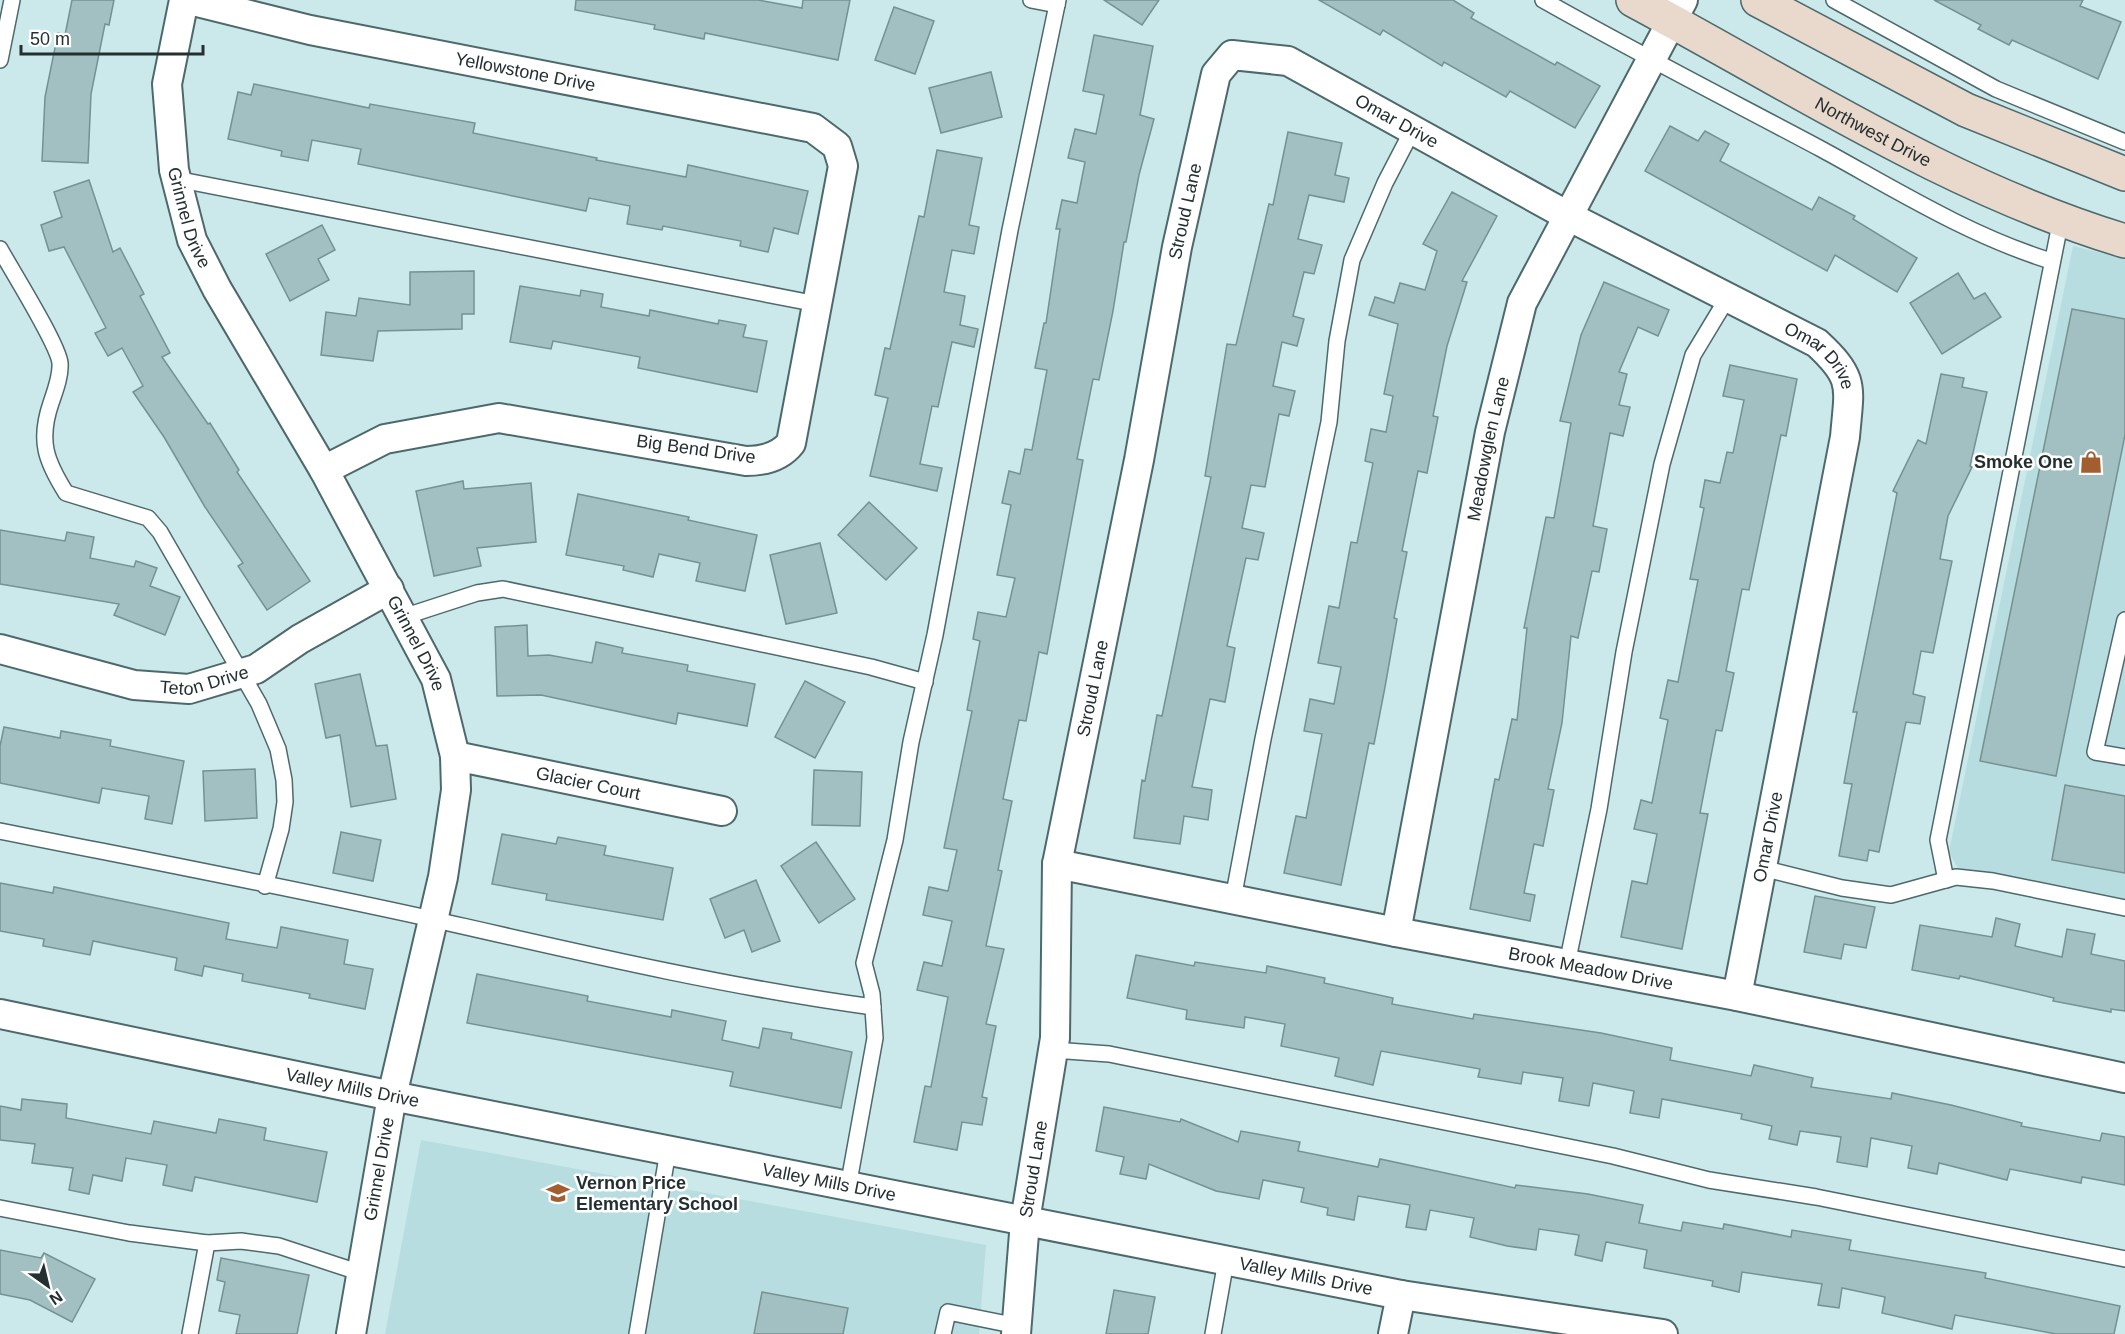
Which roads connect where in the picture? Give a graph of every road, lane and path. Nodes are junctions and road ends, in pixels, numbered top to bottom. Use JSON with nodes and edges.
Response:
{"nodes":[{"id":1,"x":12,"y":0,"type":"edge"},
{"id":2,"x":184,"y":0,"type":"edge"},
{"id":3,"x":189,"y":0,"type":"edge"},
{"id":4,"x":1030,"y":0,"type":"edge"},
{"id":5,"x":1543,"y":0,"type":"edge"},
{"id":6,"x":1633,"y":0,"type":"edge"},
{"id":7,"x":1758,"y":0,"type":"edge"},
{"id":8,"x":1834,"y":0,"type":"edge"},
{"id":9,"x":1058,"y":3,"type":"edge"},
{"id":10,"x":1678,"y":10,"type":"edge"},
{"id":11,"x":1232,"y":55,"type":"joint"},
{"id":12,"x":0,"y":60,"type":"edge"},
{"id":13,"x":1650,"y":60,"type":"junction"},
{"id":14,"x":1413,"y":129,"type":"junction"},
{"id":15,"x":2125,"y":142,"type":"edge"},
{"id":16,"x":843,"y":166,"type":"joint"},
{"id":17,"x":2125,"y":174,"type":"edge"},
{"id":18,"x":176,"y":179,"type":"junction"},
{"id":19,"x":1568,"y":216,"type":"junction"},
{"id":20,"x":2061,"y":219,"type":"junction"},
{"id":21,"x":2125,"y":241,"type":"edge"},
{"id":22,"x":0,"y":249,"type":"edge"},
{"id":23,"x":2051,"y":261,"type":"junction"},
{"id":24,"x":1728,"y":297,"type":"junction"},
{"id":25,"x":817,"y":304,"type":"junction"},
{"id":26,"x":324,"y":470,"type":"junction"},
{"id":27,"x":389,"y":589,"type":"junction"},
{"id":28,"x":403,"y":617,"type":"junction"},
{"id":29,"x":2125,"y":620,"type":"edge"},
{"id":30,"x":0,"y":650,"type":"edge"},
{"id":31,"x":240,"y":674,"type":"junction"},
{"id":32,"x":925,"y":682,"type":"junction"},
{"id":33,"x":455,"y":756,"type":"junction"},
{"id":34,"x":2125,"y":757,"type":"edge"},
{"id":35,"x":722,"y":811,"type":"dead end"},
{"id":36,"x":0,"y":831,"type":"edge"},
{"id":37,"x":1057,"y":864,"type":"junction"},
{"id":38,"x":1762,"y":868,"type":"junction"},
{"id":39,"x":1946,"y":880,"type":"junction"},
{"id":40,"x":265,"y":886,"type":"junction"},
{"id":41,"x":1233,"y":899,"type":"junction"},
{"id":42,"x":2125,"y":908,"type":"edge"},
{"id":43,"x":434,"y":920,"type":"junction"},
{"id":44,"x":1396,"y":932,"type":"junction"},
{"id":45,"x":1567,"y":964,"type":"junction"},
{"id":46,"x":1737,"y":996,"type":"junction"},
{"id":47,"x":873,"y":1007,"type":"junction"},
{"id":48,"x":0,"y":1014,"type":"edge"},
{"id":49,"x":1053,"y":1050,"type":"junction"},
{"id":50,"x":2125,"y":1078,"type":"edge"},
{"id":51,"x":392,"y":1096,"type":"junction"},
{"id":52,"x":668,"y":1151,"type":"junction"},
{"id":53,"x":848,"y":1186,"type":"junction"},
{"id":54,"x":0,"y":1208,"type":"edge"},
{"id":55,"x":1025,"y":1221,"type":"junction"},
{"id":56,"x":207,"y":1243,"type":"junction"},
{"id":57,"x":2125,"y":1259,"type":"edge"},
{"id":58,"x":1226,"y":1261,"type":"junction"},
{"id":59,"x":361,"y":1273,"type":"junction"},
{"id":60,"x":1401,"y":1295,"type":"junction"},
{"id":61,"x":1570,"y":1326,"type":"edge"},
{"id":62,"x":1016,"y":1330,"type":"edge"},
{"id":63,"x":190,"y":1334,"type":"edge"},
{"id":64,"x":351,"y":1334,"type":"edge"},
{"id":65,"x":637,"y":1334,"type":"edge"},
{"id":66,"x":943,"y":1334,"type":"edge"},
{"id":67,"x":1213,"y":1334,"type":"edge"},
{"id":68,"x":1393,"y":1334,"type":"edge"},
{"id":69,"x":1663,"y":1334,"type":"edge"}],
"edges":[{"from":1,"to":12,"type":"lane"},
{"from":2,"to":18,"type":"street","name":"Grinnel Drive"},
{"from":3,"to":16,"type":"street","name":"Yellowstone Drive"},
{"from":4,"to":9,"type":"lane"},
{"from":5,"to":13,"type":"lane"},
{"from":6,"to":10,"type":"main road","name":"Northwest Drive"},
{"from":7,"to":17,"type":"main road"},
{"from":8,"to":15,"type":"lane"},
{"from":9,"to":32,"type":"lane"},
{"from":10,"to":13,"type":"street","name":"Meadowglen Lane"},
{"from":10,"to":20,"type":"main road","name":"Northwest Drive"},
{"from":11,"to":14,"type":"street","name":"Omar Drive"},
{"from":11,"to":37,"type":"street","name":"Stroud Lane"},
{"from":13,"to":19,"type":"street","name":"Meadowglen Lane"},
{"from":13,"to":23,"type":"lane"},
{"from":14,"to":19,"type":"street","name":"Omar Drive"},
{"from":14,"to":41,"type":"lane"},
{"from":16,"to":25,"type":"street","name":"Big Bend Drive"},
{"from":18,"to":25,"type":"lane"},
{"from":18,"to":26,"type":"street","name":"Grinnel Drive"},
{"from":19,"to":24,"type":"street","name":"Omar Drive"},
{"from":19,"to":44,"type":"street","name":"Meadowglen Lane"},
{"from":20,"to":21,"type":"main road","name":"Northwest Drive"},
{"from":20,"to":23,"type":"lane"},
{"from":22,"to":31,"type":"lane"},
{"from":23,"to":39,"type":"lane"},
{"from":24,"to":38,"type":"street","name":"Omar Drive"},
{"from":24,"to":45,"type":"lane"},
{"from":25,"to":26,"type":"street","name":"Big Bend Drive"},
{"from":26,"to":27,"type":"street","name":"Grinnel Drive"},
{"from":27,"to":28,"type":"street","name":"Grinnel Drive"},
{"from":27,"to":31,"type":"street","name":"Teton Drive"},
{"from":28,"to":32,"type":"lane"},
{"from":28,"to":33,"type":"street","name":"Grinnel Drive"},
{"from":29,"to":34,"type":"lane"},
{"from":30,"to":31,"type":"street","name":"Teton Drive"},
{"from":31,"to":40,"type":"lane"},
{"from":32,"to":47,"type":"lane"},
{"from":33,"to":35,"type":"street","name":"Glacier Court"},
{"from":33,"to":43,"type":"street","name":"Grinnel Drive"},
{"from":36,"to":40,"type":"lane"},
{"from":37,"to":41,"type":"street","name":"Brook Meadow Drive"},
{"from":37,"to":49,"type":"street","name":"Stroud Lane"},
{"from":38,"to":39,"type":"lane"},
{"from":38,"to":46,"type":"street","name":"Omar Drive"},
{"from":39,"to":42,"type":"lane"},
{"from":40,"to":43,"type":"lane"},
{"from":41,"to":44,"type":"street","name":"Brook Meadow Drive"},
{"from":43,"to":47,"type":"lane"},
{"from":43,"to":51,"type":"street","name":"Grinnel Drive"},
{"from":44,"to":45,"type":"street","name":"Brook Meadow Drive"},
{"from":45,"to":46,"type":"street","name":"Brook Meadow Drive"},
{"from":46,"to":50,"type":"street","name":"Brook Meadow Drive"},
{"from":47,"to":53,"type":"lane"},
{"from":48,"to":51,"type":"street","name":"Valley Mills Drive"},
{"from":49,"to":55,"type":"street","name":"Stroud Lane"},
{"from":49,"to":57,"type":"lane"},
{"from":51,"to":52,"type":"street","name":"Valley Mills Drive"},
{"from":51,"to":59,"type":"street","name":"Grinnel Drive"},
{"from":52,"to":53,"type":"street","name":"Valley Mills Drive"},
{"from":52,"to":65,"type":"lane"},
{"from":53,"to":55,"type":"street","name":"Valley Mills Drive"},
{"from":54,"to":56,"type":"lane"},
{"from":55,"to":58,"type":"street","name":"Valley Mills Drive"},
{"from":55,"to":62,"type":"street","name":"Stroud Lane"},
{"from":56,"to":59,"type":"lane"},
{"from":56,"to":63,"type":"lane"},
{"from":58,"to":60,"type":"street","name":"Valley Mills Drive"},
{"from":58,"to":67,"type":"lane"},
{"from":59,"to":64,"type":"street","name":"Grinnel Drive"},
{"from":60,"to":61,"type":"street","name":"Valley Mills Drive"},
{"from":60,"to":68,"type":"street"},
{"from":61,"to":69,"type":"street","name":"Valley Mills Drive"},
{"from":62,"to":66,"type":"lane"}]}
